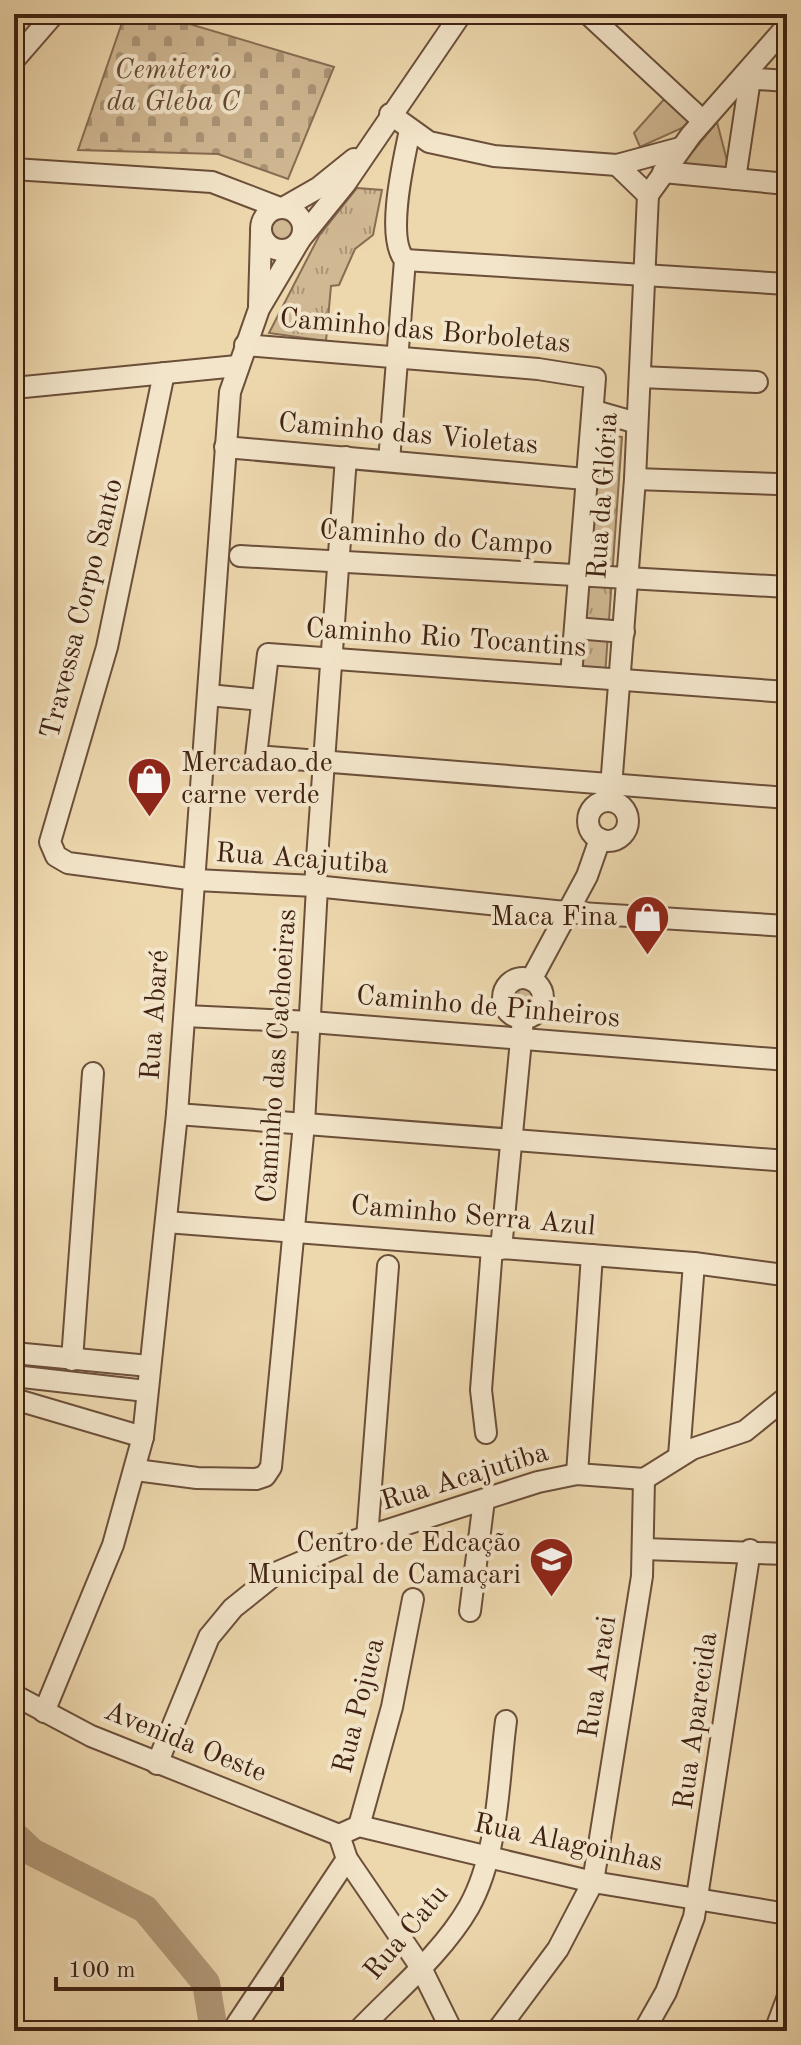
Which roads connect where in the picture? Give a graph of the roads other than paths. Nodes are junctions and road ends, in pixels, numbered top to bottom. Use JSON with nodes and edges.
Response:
{"nodes":[{"id":1,"x":54,"y":14,"type":"edge"},
{"id":2,"x":461,"y":14,"type":"edge"},
{"id":3,"x":588,"y":14,"type":"edge"},
{"id":4,"x":787,"y":26,"type":"edge"},
{"id":5,"x":14,"y":60,"type":"edge"},
{"id":6,"x":746,"y":79,"type":"junction"},
{"id":7,"x":787,"y":81,"type":"edge"},
{"id":8,"x":390,"y":114,"type":"junction"},
{"id":9,"x":703,"y":121,"type":"junction"},
{"id":10,"x":410,"y":130,"type":"junction"},
{"id":11,"x":680,"y":148,"type":"junction"},
{"id":12,"x":366,"y":149,"type":"junction"},
{"id":13,"x":617,"y":165,"type":"junction"},
{"id":14,"x":14,"y":169,"type":"edge"},
{"id":15,"x":663,"y":172,"type":"junction"},
{"id":16,"x":735,"y":179,"type":"junction"},
{"id":17,"x":787,"y":184,"type":"edge"},
{"id":18,"x":222,"y":185,"type":"junction"},
{"id":19,"x":648,"y":195,"type":"junction"},
{"id":20,"x":282,"y":208,"type":"junction"},
{"id":21,"x":261,"y":233,"type":"junction"},
{"id":22,"x":300,"y":240,"type":"junction"},
{"id":23,"x":405,"y":260,"type":"junction"},
{"id":24,"x":645,"y":274,"type":"junction"},
{"id":25,"x":787,"y":284,"type":"edge"},
{"id":26,"x":259,"y":309,"type":"junction"},
{"id":27,"x":245,"y":345,"type":"junction"},
{"id":28,"x":399,"y":357,"type":"junction"},
{"id":29,"x":237,"y":366,"type":"junction"},
{"id":30,"x":164,"y":373,"type":"junction"},
{"id":31,"x":640,"y":377,"type":"junction"},
{"id":32,"x":757,"y":382,"type":"dead end"},
{"id":33,"x":14,"y":388,"type":"edge"},
{"id":34,"x":595,"y":411,"type":"junction"},
{"id":35,"x":637,"y":423,"type":"junction"},
{"id":36,"x":225,"y":447,"type":"junction"},
{"id":37,"x":346,"y":457,"type":"junction"},
{"id":38,"x":389,"y":461,"type":"junction"},
{"id":39,"x":585,"y":479,"type":"junction"},
{"id":40,"x":635,"y":479,"type":"junction"},
{"id":41,"x":777,"y":484,"type":"dead end"},
{"id":42,"x":240,"y":556,"type":"dead end"},
{"id":43,"x":338,"y":560,"type":"junction"},
{"id":44,"x":579,"y":577,"type":"junction"},
{"id":45,"x":628,"y":578,"type":"junction"},
{"id":46,"x":787,"y":587,"type":"edge"},
{"id":47,"x":575,"y":628,"type":"junction"},
{"id":48,"x":624,"y":632,"type":"junction"},
{"id":49,"x":331,"y":658,"type":"junction"},
{"id":50,"x":571,"y":676,"type":"junction"},
{"id":51,"x":620,"y":679,"type":"junction"},
{"id":52,"x":787,"y":692,"type":"edge"},
{"id":53,"x":208,"y":695,"type":"junction"},
{"id":54,"x":262,"y":700,"type":"junction"},
{"id":55,"x":323,"y":761,"type":"junction"},
{"id":56,"x":611,"y":792,"type":"junction"},
{"id":57,"x":787,"y":798,"type":"edge"},
{"id":58,"x":600,"y":839,"type":"junction"},
{"id":59,"x":196,"y":880,"type":"junction"},
{"id":60,"x":316,"y":886,"type":"junction"},
{"id":61,"x":565,"y":912,"type":"junction"},
{"id":62,"x":787,"y":926,"type":"edge"},
{"id":63,"x":531,"y":980,"type":"junction"},
{"id":64,"x":185,"y":1016,"type":"junction"},
{"id":65,"x":311,"y":1022,"type":"junction"},
{"id":66,"x":522,"y":1029,"type":"junction"},
{"id":67,"x":787,"y":1060,"type":"edge"},
{"id":68,"x":93,"y":1073,"type":"dead end"},
{"id":69,"x":177,"y":1114,"type":"junction"},
{"id":70,"x":304,"y":1124,"type":"junction"},
{"id":71,"x":511,"y":1140,"type":"junction"},
{"id":72,"x":787,"y":1161,"type":"edge"},
{"id":73,"x":166,"y":1222,"type":"junction"},
{"id":74,"x":293,"y":1230,"type":"junction"},
{"id":75,"x":497,"y":1248,"type":"junction"},
{"id":76,"x":592,"y":1255,"type":"junction"},
{"id":77,"x":694,"y":1263,"type":"junction"},
{"id":78,"x":388,"y":1266,"type":"dead end"},
{"id":79,"x":776,"y":1274,"type":"dead end"},
{"id":80,"x":14,"y":1353,"type":"edge"},
{"id":81,"x":72,"y":1360,"type":"junction"},
{"id":82,"x":149,"y":1366,"type":"junction"},
{"id":83,"x":14,"y":1376,"type":"edge"},
{"id":84,"x":146,"y":1391,"type":"junction"},
{"id":85,"x":787,"y":1397,"type":"edge"},
{"id":86,"x":14,"y":1399,"type":"edge"},
{"id":87,"x":486,"y":1433,"type":"dead end"},
{"id":88,"x":143,"y":1437,"type":"junction"},
{"id":89,"x":679,"y":1456,"type":"junction"},
{"id":90,"x":136,"y":1470,"type":"junction"},
{"id":91,"x":577,"y":1474,"type":"junction"},
{"id":92,"x":644,"y":1479,"type":"junction"},
{"id":93,"x":484,"y":1500,"type":"junction"},
{"id":94,"x":367,"y":1538,"type":"junction"},
{"id":95,"x":644,"y":1549,"type":"junction"},
{"id":96,"x":750,"y":1550,"type":"junction"},
{"id":97,"x":787,"y":1554,"type":"edge"},
{"id":98,"x":413,"y":1599,"type":"dead end"},
{"id":99,"x":470,"y":1611,"type":"dead end"},
{"id":100,"x":25,"y":1702,"type":"edge"},
{"id":101,"x":506,"y":1721,"type":"dead end"},
{"id":102,"x":157,"y":1764,"type":"junction"},
{"id":103,"x":359,"y":1826,"type":"junction"},
{"id":104,"x":339,"y":1835,"type":"junction"},
{"id":105,"x":488,"y":1856,"type":"junction"},
{"id":106,"x":347,"y":1859,"type":"junction"},
{"id":107,"x":593,"y":1882,"type":"junction"},
{"id":108,"x":698,"y":1900,"type":"junction"},
{"id":109,"x":787,"y":1914,"type":"edge"},
{"id":110,"x":420,"y":1966,"type":"junction"},
{"id":111,"x":787,"y":1999,"type":"edge"},
{"id":112,"x":237,"y":2024,"type":"dead end"},
{"id":113,"x":358,"y":2031,"type":"edge"},
{"id":114,"x":452,"y":2031,"type":"edge"},
{"id":115,"x":497,"y":2031,"type":"edge"},
{"id":116,"x":644,"y":2031,"type":"edge"},
{"id":117,"x":775,"y":2031,"type":"edge"}],
"edges":[{"from":1,"to":5,"type":"street"},
{"from":2,"to":8,"type":"street","name":"Rua Abaré"},
{"from":3,"to":9,"type":"street"},
{"from":4,"to":6,"type":"street"},
{"from":6,"to":7,"type":"street"},
{"from":6,"to":9,"type":"street"},
{"from":6,"to":16,"type":"street"},
{"from":8,"to":10,"type":"street"},
{"from":8,"to":12,"type":"street","name":"Rua Abaré"},
{"from":9,"to":11,"type":"street"},
{"from":10,"to":13,"type":"street"},
{"from":10,"to":23,"type":"street"},
{"from":11,"to":13,"type":"street"},
{"from":11,"to":15,"type":"street"},
{"from":12,"to":20,"type":"street","name":"Rua Abaré"},
{"from":12,"to":22,"type":"street","name":"Rua Abaré"},
{"from":13,"to":19,"type":"street"},
{"from":14,"to":18,"type":"street"},
{"from":15,"to":16,"type":"street"},
{"from":15,"to":19,"type":"street"},
{"from":16,"to":17,"type":"street"},
{"from":18,"to":20,"type":"street"},
{"from":18,"to":21,"type":"street"},
{"from":19,"to":24,"type":"street","name":"Rua da Glória"},
{"from":20,"to":21,"type":"street"},
{"from":20,"to":22,"type":"street"},
{"from":21,"to":22,"type":"street"},
{"from":21,"to":26,"type":"street","name":"Rua Abaré"},
{"from":22,"to":26,"type":"street","name":"Rua Abaré"},
{"from":23,"to":24,"type":"street"},
{"from":23,"to":28,"type":"street"},
{"from":24,"to":25,"type":"street"},
{"from":24,"to":31,"type":"street","name":"Rua da Glória"},
{"from":26,"to":27,"type":"street","name":"Rua Abaré"},
{"from":27,"to":28,"type":"street","name":"Caminho das Borboletas"},
{"from":27,"to":29,"type":"street","name":"Rua Abaré"},
{"from":28,"to":34,"type":"street","name":"Caminho das Borboletas"},
{"from":28,"to":38,"type":"street"},
{"from":29,"to":30,"type":"street"},
{"from":29,"to":36,"type":"street","name":"Rua Abaré"},
{"from":30,"to":33,"type":"street"},
{"from":30,"to":59,"type":"street","name":"Travessa Corpo Santo"},
{"from":31,"to":32,"type":"street"},
{"from":31,"to":35,"type":"street","name":"Rua da Glória"},
{"from":34,"to":35,"type":"street"},
{"from":34,"to":39,"type":"street"},
{"from":35,"to":40,"type":"street","name":"Rua da Glória"},
{"from":36,"to":37,"type":"street","name":"Caminho das Violetas"},
{"from":36,"to":53,"type":"street","name":"Rua Abaré"},
{"from":37,"to":38,"type":"street","name":"Caminho das Violetas"},
{"from":37,"to":43,"type":"street","name":"Caminho das Cachoeiras"},
{"from":38,"to":39,"type":"street","name":"Caminho das Violetas"},
{"from":39,"to":44,"type":"street"},
{"from":40,"to":41,"type":"street"},
{"from":40,"to":45,"type":"street","name":"Rua da Glória"},
{"from":42,"to":43,"type":"street","name":"Caminho do Campo"},
{"from":43,"to":44,"type":"street","name":"Caminho do Campo"},
{"from":43,"to":49,"type":"street","name":"Caminho das Cachoeiras"},
{"from":44,"to":45,"type":"street","name":"Caminho do Campo"},
{"from":44,"to":47,"type":"street"},
{"from":45,"to":46,"type":"street","name":"Caminho do Campo"},
{"from":45,"to":48,"type":"street","name":"Rua da Glória"},
{"from":47,"to":48,"type":"street"},
{"from":47,"to":50,"type":"street"},
{"from":48,"to":51,"type":"street","name":"Rua da Glória"},
{"from":49,"to":50,"type":"street","name":"Caminho Rio Tocantins"},
{"from":49,"to":54,"type":"street","name":"Caminho Rio Tocantins"},
{"from":49,"to":55,"type":"street","name":"Caminho das Cachoeiras"},
{"from":50,"to":51,"type":"street","name":"Caminho Rio Tocantins"},
{"from":51,"to":52,"type":"street"},
{"from":51,"to":56,"type":"street","name":"Rua da Glória"},
{"from":53,"to":54,"type":"street"},
{"from":53,"to":59,"type":"street","name":"Rua Abaré"},
{"from":54,"to":55,"type":"street"},
{"from":55,"to":56,"type":"street"},
{"from":55,"to":60,"type":"street","name":"Caminho das Cachoeiras"},
{"from":56,"to":57,"type":"street"},
{"from":56,"to":58,"type":"street"},
{"from":56,"to":58,"type":"street"},
{"from":58,"to":61,"type":"street"},
{"from":59,"to":60,"type":"street","name":"Rua Acajutiba"},
{"from":59,"to":64,"type":"street","name":"Rua Abaré"},
{"from":60,"to":61,"type":"street","name":"Rua Acajutiba"},
{"from":60,"to":65,"type":"street","name":"Caminho das Cachoeiras"},
{"from":61,"to":62,"type":"street","name":"Rua Acajutiba"},
{"from":61,"to":63,"type":"street"},
{"from":63,"to":66,"type":"street"},
{"from":63,"to":66,"type":"street"},
{"from":64,"to":65,"type":"street","name":"Caminho de Pinheiros"},
{"from":64,"to":69,"type":"street","name":"Rua Abaré"},
{"from":65,"to":66,"type":"street","name":"Caminho de Pinheiros"},
{"from":65,"to":70,"type":"street","name":"Caminho das Cachoeiras"},
{"from":66,"to":67,"type":"street","name":"Caminho de Pinheiros"},
{"from":66,"to":71,"type":"street"},
{"from":68,"to":81,"type":"street"},
{"from":69,"to":70,"type":"street"},
{"from":69,"to":73,"type":"street","name":"Rua Abaré"},
{"from":70,"to":71,"type":"street"},
{"from":70,"to":74,"type":"street","name":"Caminho das Cachoeiras"},
{"from":71,"to":72,"type":"street"},
{"from":71,"to":75,"type":"street"},
{"from":73,"to":74,"type":"street","name":"Caminho Serra Azul"},
{"from":73,"to":82,"type":"street","name":"Rua Abaré"},
{"from":74,"to":75,"type":"street","name":"Caminho Serra Azul"},
{"from":74,"to":90,"type":"street","name":"Caminho das Cachoeiras"},
{"from":75,"to":76,"type":"street","name":"Caminho Serra Azul"},
{"from":75,"to":87,"type":"street"},
{"from":76,"to":77,"type":"street","name":"Caminho Serra Azul"},
{"from":76,"to":91,"type":"street"},
{"from":77,"to":79,"type":"street","name":"Caminho Serra Azul"},
{"from":77,"to":89,"type":"street"},
{"from":78,"to":94,"type":"street"},
{"from":80,"to":81,"type":"street"},
{"from":81,"to":82,"type":"street"},
{"from":82,"to":84,"type":"street","name":"Rua Abaré"},
{"from":83,"to":84,"type":"street"},
{"from":84,"to":88,"type":"street","name":"Rua Abaré"},
{"from":85,"to":89,"type":"street"},
{"from":86,"to":88,"type":"street"},
{"from":88,"to":90,"type":"street","name":"Rua Abaré"},
{"from":89,"to":92,"type":"street"},
{"from":90,"to":100,"type":"street","name":"Rua Abaré"},
{"from":91,"to":92,"type":"street","name":"Rua Acajutiba"},
{"from":91,"to":93,"type":"street","name":"Rua Acajutiba"},
{"from":92,"to":95,"type":"street","name":"Rua Araci"},
{"from":93,"to":94,"type":"street","name":"Rua Acajutiba"},
{"from":93,"to":99,"type":"street"},
{"from":94,"to":102,"type":"street","name":"Rua Acajutiba"},
{"from":95,"to":96,"type":"street"},
{"from":95,"to":107,"type":"street","name":"Rua Araci"},
{"from":96,"to":97,"type":"street"},
{"from":96,"to":108,"type":"street","name":"Rua Aparecida"},
{"from":98,"to":103,"type":"street","name":"Rua Pojuca"},
{"from":100,"to":102,"type":"street","name":"Avenida Oeste"},
{"from":101,"to":105,"type":"street","name":"Rua Catu"},
{"from":102,"to":104,"type":"street","name":"Avenida Oeste"},
{"from":103,"to":104,"type":"street"},
{"from":103,"to":105,"type":"street","name":"Rua Alagoinhas"},
{"from":104,"to":106,"type":"street"},
{"from":105,"to":107,"type":"street","name":"Rua Alagoinhas"},
{"from":105,"to":110,"type":"street","name":"Rua Catu"},
{"from":106,"to":110,"type":"street"},
{"from":106,"to":112,"type":"street"},
{"from":107,"to":108,"type":"street","name":"Rua Alagoinhas"},
{"from":107,"to":115,"type":"street","name":"Rua Araci"},
{"from":108,"to":109,"type":"street","name":"Rua Alagoinhas"},
{"from":108,"to":116,"type":"street","name":"Rua Aparecida"},
{"from":110,"to":113,"type":"street","name":"Rua Catu"},
{"from":110,"to":114,"type":"street"},
{"from":111,"to":117,"type":"street"}]}
